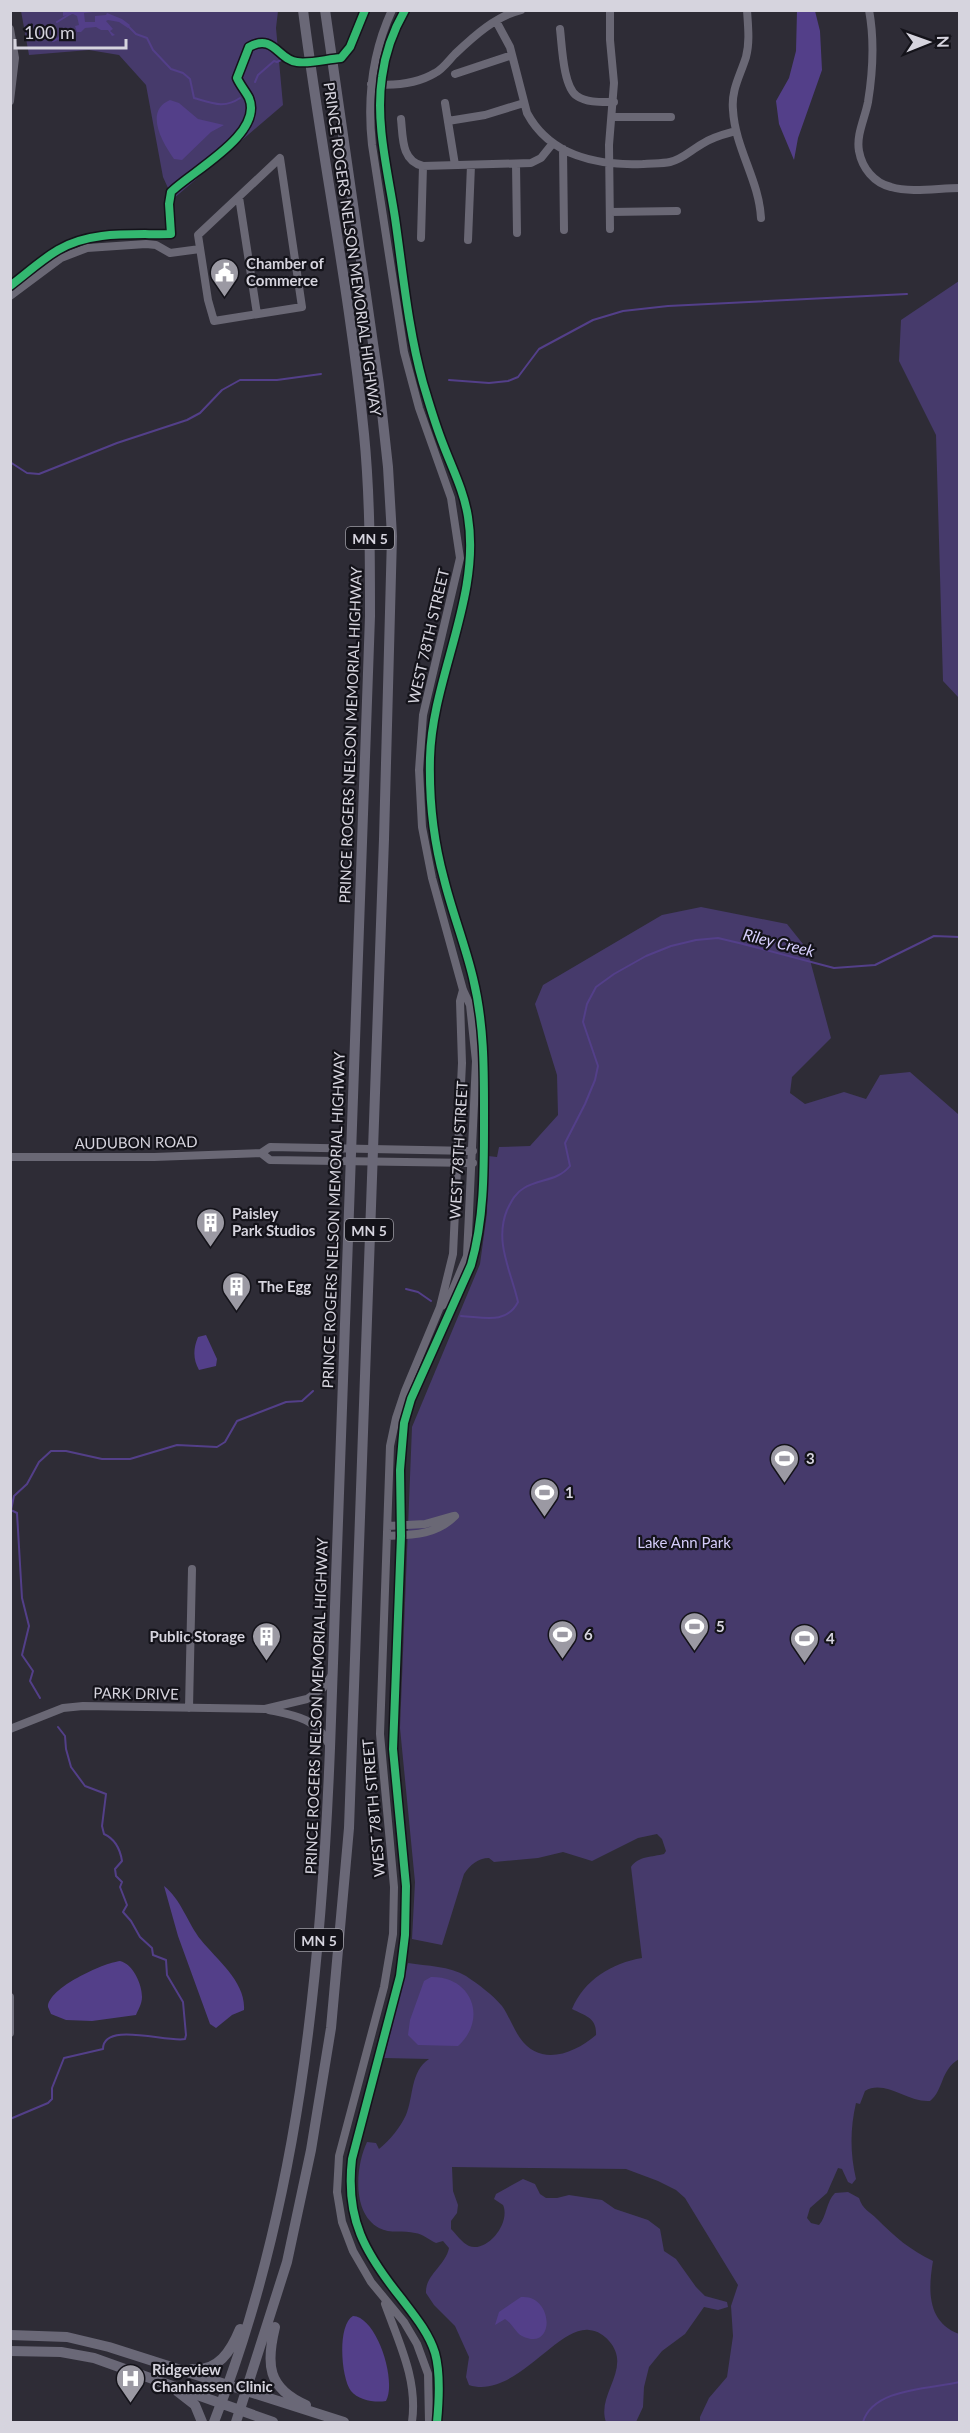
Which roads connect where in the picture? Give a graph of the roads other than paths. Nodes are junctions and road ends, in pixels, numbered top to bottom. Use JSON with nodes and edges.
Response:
{"nodes":[{"id":1,"x":303,"y":10,"type":"edge"},
{"id":2,"x":324,"y":10,"type":"edge"},
{"id":3,"x":392,"y":10,"type":"edge"},
{"id":4,"x":521,"y":10,"type":"edge"},
{"id":5,"x":610,"y":10,"type":"edge"},
{"id":6,"x":747,"y":10,"type":"edge"},
{"id":7,"x":869,"y":10,"type":"edge"},
{"id":8,"x":496,"y":21,"type":"junction"},
{"id":9,"x":10,"y":29,"type":"edge"},
{"id":10,"x":560,"y":29,"type":"dead end"},
{"id":11,"x":512,"y":55,"type":"junction"},
{"id":12,"x":455,"y":74,"type":"dead end"},
{"id":13,"x":371,"y":84,"type":"junction"},
{"id":14,"x":10,"y":101,"type":"edge"},
{"id":15,"x":614,"y":102,"type":"junction"},
{"id":16,"x":445,"y":103,"type":"dead end"},
{"id":17,"x":524,"y":103,"type":"junction"},
{"id":18,"x":613,"y":117,"type":"junction"},
{"id":19,"x":671,"y":117,"type":"dead end"},
{"id":20,"x":400,"y":119,"type":"dead end"},
{"id":21,"x":448,"y":121,"type":"junction"},
{"id":22,"x":736,"y":131,"type":"junction"},
{"id":23,"x":553,"y":143,"type":"junction"},
{"id":24,"x":563,"y":149,"type":"junction"},
{"id":25,"x":516,"y":164,"type":"junction"},
{"id":26,"x":609,"y":164,"type":"junction"},
{"id":27,"x":454,"y":165,"type":"junction"},
{"id":28,"x":471,"y":165,"type":"junction"},
{"id":29,"x":423,"y":166,"type":"junction"},
{"id":30,"x":960,"y":188,"type":"edge"},
{"id":31,"x":239,"y":196,"type":"junction"},
{"id":32,"x":676,"y":211,"type":"dead end"},
{"id":33,"x":610,"y":212,"type":"junction"},
{"id":34,"x":761,"y":218,"type":"dead end"},
{"id":35,"x":610,"y":229,"type":"dead end"},
{"id":36,"x":564,"y":230,"type":"dead end"},
{"id":37,"x":517,"y":233,"type":"dead end"},
{"id":38,"x":421,"y":238,"type":"dead end"},
{"id":39,"x":468,"y":240,"type":"dead end"},
{"id":40,"x":200,"y":249,"type":"junction"},
{"id":41,"x":10,"y":296,"type":"edge"},
{"id":42,"x":257,"y":314,"type":"junction"},
{"id":43,"x":463,"y":990,"type":"junction"},
{"id":44,"x":350,"y":1148,"type":"junction"},
{"id":45,"x":372,"y":1149,"type":"junction"},
{"id":46,"x":459,"y":1151,"type":"junction"},
{"id":47,"x":473,"y":1151,"type":"junction"},
{"id":48,"x":261,"y":1153,"type":"junction"},
{"id":49,"x":10,"y":1157,"type":"edge"},
{"id":50,"x":350,"y":1161,"type":"junction"},
{"id":51,"x":372,"y":1162,"type":"junction"},
{"id":52,"x":458,"y":1163,"type":"junction"},
{"id":53,"x":473,"y":1163,"type":"junction"},
{"id":54,"x":441,"y":1307,"type":"junction"},
{"id":55,"x":388,"y":1526,"type":"junction"},
{"id":56,"x":388,"y":1536,"type":"junction"},
{"id":57,"x":192,"y":1569,"type":"dead end"},
{"id":58,"x":333,"y":1674,"type":"junction"},
{"id":59,"x":189,"y":1708,"type":"junction"},
{"id":60,"x":265,"y":1709,"type":"junction"},
{"id":61,"x":10,"y":1729,"type":"edge"},
{"id":62,"x":330,"y":1748,"type":"junction"},
{"id":63,"x":10,"y":1997,"type":"edge"},
{"id":64,"x":10,"y":2033,"type":"edge"},
{"id":65,"x":300,"y":2206,"type":"junction"},
{"id":66,"x":273,"y":2229,"type":"junction"},
{"id":67,"x":383,"y":2297,"type":"junction"},
{"id":68,"x":10,"y":2335,"type":"edge"},
{"id":69,"x":10,"y":2351,"type":"edge"},
{"id":70,"x":173,"y":2367,"type":"junction"},
{"id":71,"x":150,"y":2377,"type":"junction"},
{"id":72,"x":228,"y":2385,"type":"junction"},
{"id":73,"x":248,"y":2391,"type":"junction"},
{"id":74,"x":221,"y":2403,"type":"junction"},
{"id":75,"x":241,"y":2411,"type":"junction"},
{"id":76,"x":202,"y":2422,"type":"edge"},
{"id":77,"x":214,"y":2422,"type":"edge"},
{"id":78,"x":236,"y":2422,"type":"edge"},
{"id":79,"x":273,"y":2422,"type":"edge"},
{"id":80,"x":344,"y":2422,"type":"edge"},
{"id":81,"x":412,"y":2422,"type":"edge"},
{"id":82,"x":429,"y":2422,"type":"edge"}],
"edges":[{"from":1,"to":44,"type":"main road","name":"PRINCE ROGERS NELSON MEMORIAL HIGHWAY","number":"MN 5"},
{"from":2,"to":45,"type":"main road","name":"PRINCE ROGERS NELSON MEMORIAL HIGHWAY","number":"MN 5"},
{"from":3,"to":13,"type":"street","name":"WEST 78TH STREET"},
{"from":4,"to":8,"type":"street"},
{"from":5,"to":15,"type":"street"},
{"from":6,"to":22,"type":"street"},
{"from":7,"to":30,"type":"street"},
{"from":8,"to":11,"type":"street"},
{"from":8,"to":13,"type":"street"},
{"from":9,"to":14,"type":"street"},
{"from":10,"to":15,"type":"street"},
{"from":11,"to":12,"type":"street"},
{"from":11,"to":17,"type":"street"},
{"from":13,"to":43,"type":"street","name":"WEST 78TH STREET"},
{"from":15,"to":18,"type":"street"},
{"from":16,"to":21,"type":"street"},
{"from":17,"to":21,"type":"street"},
{"from":17,"to":23,"type":"street"},
{"from":18,"to":19,"type":"street"},
{"from":18,"to":26,"type":"street"},
{"from":20,"to":29,"type":"street"},
{"from":21,"to":27,"type":"street"},
{"from":22,"to":26,"type":"street"},
{"from":22,"to":34,"type":"street"},
{"from":23,"to":24,"type":"street"},
{"from":23,"to":25,"type":"street"},
{"from":24,"to":26,"type":"street"},
{"from":24,"to":36,"type":"street"},
{"from":25,"to":28,"type":"street"},
{"from":25,"to":37,"type":"street"},
{"from":26,"to":33,"type":"street"},
{"from":27,"to":28,"type":"street"},
{"from":27,"to":29,"type":"street"},
{"from":28,"to":39,"type":"street"},
{"from":29,"to":38,"type":"street"},
{"from":31,"to":40,"type":"street"},
{"from":31,"to":42,"type":"street"},
{"from":31,"to":42,"type":"street"},
{"from":32,"to":33,"type":"street"},
{"from":33,"to":35,"type":"street"},
{"from":40,"to":41,"type":"street"},
{"from":40,"to":42,"type":"street"},
{"from":43,"to":46,"type":"street","name":"WEST 78TH STREET"},
{"from":43,"to":47,"type":"street","name":"WEST 78TH STREET"},
{"from":44,"to":45,"type":"street","name":"AUDUBON ROAD"},
{"from":44,"to":48,"type":"street","name":"AUDUBON ROAD"},
{"from":44,"to":50,"type":"main road","name":"PRINCE ROGERS NELSON MEMORIAL HIGHWAY","number":"MN 5"},
{"from":45,"to":46,"type":"street","name":"AUDUBON ROAD"},
{"from":45,"to":51,"type":"main road","name":"PRINCE ROGERS NELSON MEMORIAL HIGHWAY","number":"MN 5"},
{"from":46,"to":47,"type":"street","name":"AUDUBON ROAD"},
{"from":46,"to":52,"type":"street","name":"WEST 78TH STREET"},
{"from":47,"to":53,"type":"street","name":"WEST 78TH STREET"},
{"from":48,"to":49,"type":"street","name":"AUDUBON ROAD"},
{"from":48,"to":50,"type":"street","name":"AUDUBON ROAD"},
{"from":50,"to":51,"type":"street","name":"AUDUBON ROAD"},
{"from":50,"to":58,"type":"main road","name":"PRINCE ROGERS NELSON MEMORIAL HIGHWAY","number":"MN 5"},
{"from":51,"to":52,"type":"street","name":"AUDUBON ROAD"},
{"from":51,"to":65,"type":"main road","name":"PRINCE ROGERS NELSON MEMORIAL HIGHWAY","number":"MN 5"},
{"from":52,"to":53,"type":"street","name":"AUDUBON ROAD"},
{"from":52,"to":54,"type":"street","name":"WEST 78TH STREET"},
{"from":53,"to":54,"type":"street","name":"WEST 78TH STREET"},
{"from":54,"to":55,"type":"street","name":"WEST 78TH STREET"},
{"from":55,"to":56,"type":"street","name":"WEST 78TH STREET"},
{"from":55,"to":56,"type":"street"},
{"from":56,"to":67,"type":"street","name":"WEST 78TH STREET"},
{"from":57,"to":59,"type":"street"},
{"from":58,"to":60,"type":"street","name":"PARK DRIVE"},
{"from":58,"to":62,"type":"main road","name":"PRINCE ROGERS NELSON MEMORIAL HIGHWAY","number":"MN 5"},
{"from":59,"to":60,"type":"street","name":"PARK DRIVE"},
{"from":59,"to":61,"type":"street","name":"PARK DRIVE"},
{"from":60,"to":62,"type":"street","name":"PARK DRIVE"},
{"from":62,"to":66,"type":"main road","name":"PRINCE ROGERS NELSON MEMORIAL HIGHWAY","number":"MN 5"},
{"from":63,"to":64,"type":"street"},
{"from":65,"to":73,"type":"main road","name":"PRINCE ROGERS NELSON MEMORIAL HIGHWAY","number":"MN 5"},
{"from":65,"to":80,"type":"main road"},
{"from":66,"to":70,"type":"main road"},
{"from":66,"to":72,"type":"main road","name":"PRINCE ROGERS NELSON MEMORIAL HIGHWAY","number":"MN 5"},
{"from":67,"to":81,"type":"street","name":"WEST 78TH STREET"},
{"from":67,"to":82,"type":"street","name":"WEST 78TH STREET"},
{"from":68,"to":70,"type":"main road"},
{"from":69,"to":71,"type":"main road"},
{"from":70,"to":72,"type":"main road"},
{"from":71,"to":74,"type":"main road"},
{"from":71,"to":76,"type":"main road"},
{"from":72,"to":73,"type":"main road"},
{"from":72,"to":74,"type":"main road","name":"PRINCE ROGERS NELSON MEMORIAL HIGHWAY","number":"MN 5"},
{"from":73,"to":75,"type":"main road","name":"PRINCE ROGERS NELSON MEMORIAL HIGHWAY","number":"MN 5"},
{"from":73,"to":80,"type":"main road"},
{"from":74,"to":75,"type":"main road"},
{"from":74,"to":77,"type":"main road","name":"PRINCE ROGERS NELSON MEMORIAL HIGHWAY","number":"MN 5"},
{"from":75,"to":78,"type":"main road","name":"PRINCE ROGERS NELSON MEMORIAL HIGHWAY","number":"MN 5"},
{"from":75,"to":79,"type":"main road"}]}
